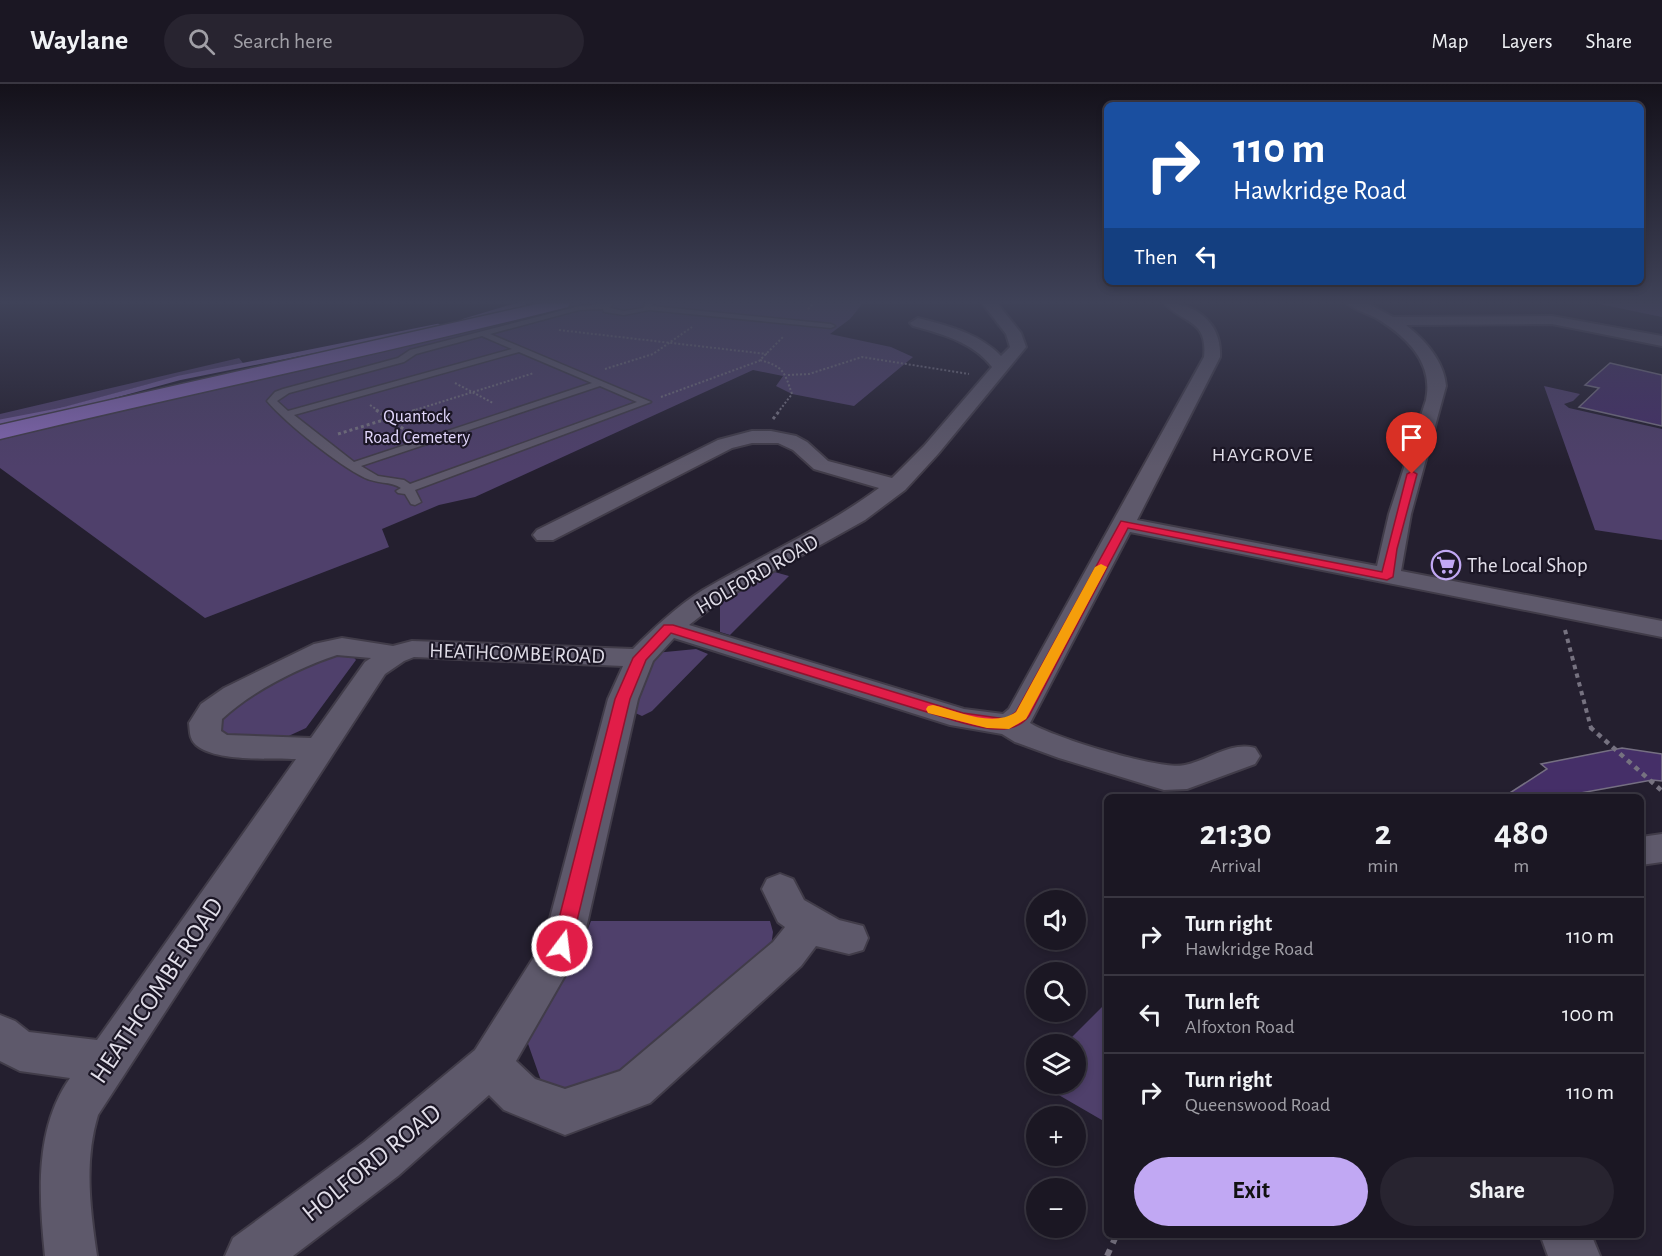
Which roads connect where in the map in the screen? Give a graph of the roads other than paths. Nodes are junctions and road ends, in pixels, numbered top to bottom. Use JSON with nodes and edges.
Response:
{"nodes":[{"id":1,"x":324,"y":358,"type":"edge"},
{"id":2,"x":405,"y":358,"type":"edge"},
{"id":3,"x":490,"y":358,"type":"edge"},
{"id":4,"x":541,"y":358,"type":"edge"},
{"id":5,"x":992,"y":358,"type":"edge"},
{"id":6,"x":1010,"y":358,"type":"edge"},
{"id":7,"x":1212,"y":358,"type":"edge"},
{"id":8,"x":1426,"y":358,"type":"edge"},
{"id":9,"x":998,"y":373,"type":"junction"},
{"id":10,"x":601,"y":383,"type":"junction"},
{"id":11,"x":286,"y":414,"type":"junction"},
{"id":12,"x":0,"y":432,"type":"edge"},
{"id":13,"x":355,"y":465,"type":"junction"},
{"id":14,"x":897,"y":485,"type":"junction"},
{"id":15,"x":406,"y":489,"type":"junction"},
{"id":16,"x":415,"y":502,"type":"dead end"},
{"id":17,"x":1125,"y":524,"type":"junction"},
{"id":18,"x":545,"y":535,"type":"dead end"},
{"id":19,"x":1387,"y":577,"type":"junction"},
{"id":20,"x":669,"y":628,"type":"junction"},
{"id":21,"x":1662,"y":629,"type":"edge"},
{"id":22,"x":394,"y":655,"type":"junction"},
{"id":23,"x":640,"y":658,"type":"junction"},
{"id":24,"x":1009,"y":724,"type":"junction"},
{"id":25,"x":320,"y":749,"type":"junction"},
{"id":26,"x":1223,"y":755,"type":"dead end"},
{"id":27,"x":1662,"y":848,"type":"edge"},
{"id":28,"x":1644,"y":851,"type":"edge"},
{"id":29,"x":780,"y":889,"type":"dead end"},
{"id":30,"x":811,"y":923,"type":"junction"},
{"id":31,"x":849,"y":938,"type":"dead end"},
{"id":32,"x":0,"y":1035,"type":"edge"},
{"id":33,"x":107,"y":1062,"type":"junction"},
{"id":34,"x":490,"y":1065,"type":"junction"},
{"id":35,"x":1567,"y":1238,"type":"edge"},
{"id":36,"x":71,"y":1256,"type":"edge"},
{"id":37,"x":251,"y":1256,"type":"edge"},
{"id":38,"x":1574,"y":1256,"type":"edge"}],
"edges":[{"from":1,"to":12,"type":"main road"},
{"from":2,"to":11,"type":"lane"},
{"from":3,"to":11,"type":"lane"},
{"from":4,"to":10,"type":"lane"},
{"from":5,"to":9,"type":"street"},
{"from":6,"to":9,"type":"street","name":"HOLFORD ROAD"},
{"from":7,"to":17,"type":"street"},
{"from":8,"to":19,"type":"street"},
{"from":9,"to":14,"type":"street","name":"HOLFORD ROAD"},
{"from":10,"to":13,"type":"lane"},
{"from":10,"to":15,"type":"lane"},
{"from":11,"to":13,"type":"lane"},
{"from":13,"to":15,"type":"lane"},
{"from":14,"to":18,"type":"street"},
{"from":14,"to":20,"type":"street","name":"HOLFORD ROAD"},
{"from":15,"to":16,"type":"lane"},
{"from":17,"to":19,"type":"street"},
{"from":17,"to":24,"type":"street"},
{"from":19,"to":21,"type":"street"},
{"from":20,"to":23,"type":"street","name":"HOLFORD ROAD"},
{"from":20,"to":24,"type":"street"},
{"from":22,"to":23,"type":"street","name":"HEATHCOMBE ROAD"},
{"from":22,"to":25,"type":"street","name":"HEATHCOMBE ROAD"},
{"from":22,"to":25,"type":"street","name":"HEATHCOMBE ROAD"},
{"from":23,"to":34,"type":"street","name":"HOLFORD ROAD"},
{"from":24,"to":26,"type":"street"},
{"from":25,"to":33,"type":"street","name":"HEATHCOMBE ROAD"},
{"from":27,"to":28,"type":"street"},
{"from":29,"to":30,"type":"street"},
{"from":30,"to":31,"type":"street"},
{"from":30,"to":34,"type":"street"},
{"from":32,"to":33,"type":"street"},
{"from":33,"to":36,"type":"street","name":"HEATHCOMBE ROAD"},
{"from":34,"to":37,"type":"street","name":"HOLFORD ROAD"},
{"from":35,"to":38,"type":"street"}]}
